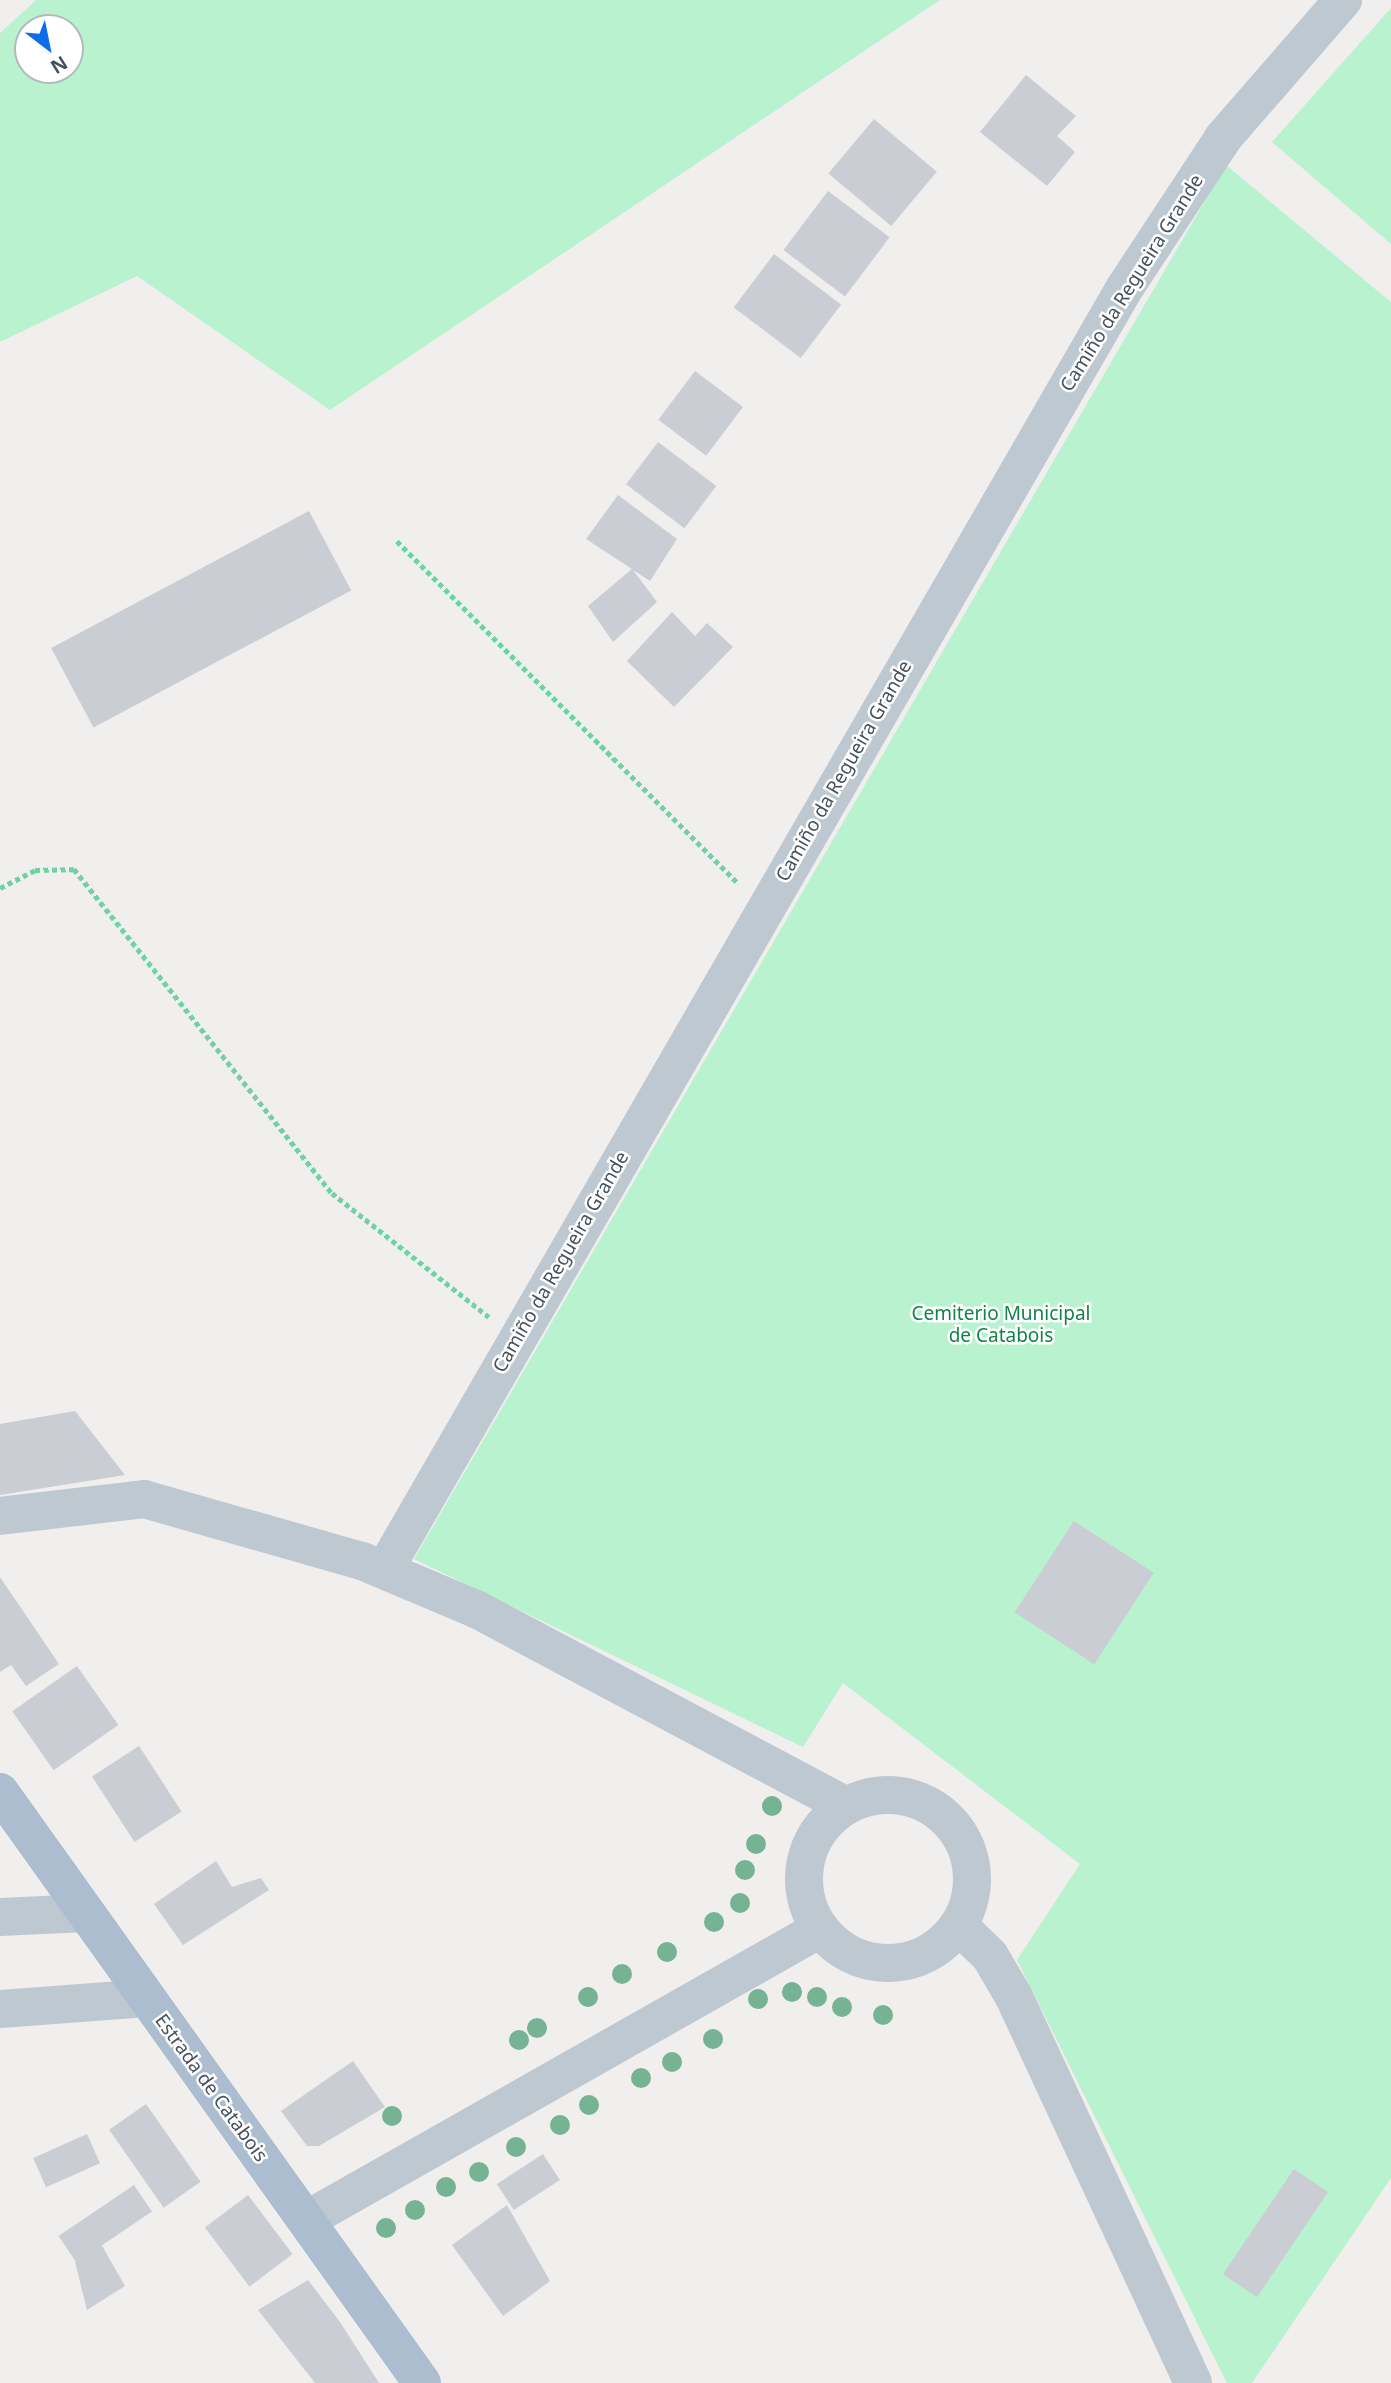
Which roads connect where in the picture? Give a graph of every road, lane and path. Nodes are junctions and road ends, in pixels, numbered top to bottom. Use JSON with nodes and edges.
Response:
{"nodes":[{"id":1,"x":1343,"y":0,"type":"edge"},
{"id":2,"x":397,"y":541,"type":"dead end"},
{"id":3,"x":0,"y":888,"type":"edge"},
{"id":4,"x":764,"y":909,"type":"junction"},
{"id":5,"x":517,"y":1340,"type":"junction"},
{"id":6,"x":0,"y":1516,"type":"edge"},
{"id":7,"x":385,"y":1569,"type":"junction"},
{"id":8,"x":0,"y":1792,"type":"edge"},
{"id":9,"x":846,"y":1806,"type":"junction"},
{"id":10,"x":86,"y":1913,"type":"junction"},
{"id":11,"x":0,"y":1917,"type":"edge"},
{"id":12,"x":959,"y":1926,"type":"junction"},
{"id":13,"x":820,"y":1929,"type":"junction"},
{"id":14,"x":147,"y":1998,"type":"junction"},
{"id":15,"x":0,"y":2009,"type":"edge"},
{"id":16,"x":306,"y":2220,"type":"junction"},
{"id":17,"x":422,"y":2383,"type":"edge"},
{"id":18,"x":1192,"y":2383,"type":"edge"}],
"edges":[{"from":1,"to":4,"type":"street","name":"Camiño da Regueira Grande"},
{"from":2,"to":4,"type":"path"},
{"from":3,"to":5,"type":"path"},
{"from":4,"to":5,"type":"street","name":"Camiño da Regueira Grande"},
{"from":5,"to":7,"type":"street","name":"Camiño da Regueira Grande"},
{"from":6,"to":7,"type":"street"},
{"from":7,"to":9,"type":"street"},
{"from":8,"to":10,"type":"main road","name":"Estrada de Catabois"},
{"from":9,"to":12,"type":"street"},
{"from":9,"to":13,"type":"street"},
{"from":10,"to":11,"type":"street"},
{"from":10,"to":14,"type":"main road","name":"Estrada de Catabois"},
{"from":12,"to":13,"type":"street"},
{"from":12,"to":18,"type":"street"},
{"from":13,"to":16,"type":"street"},
{"from":14,"to":15,"type":"street"},
{"from":14,"to":16,"type":"main road","name":"Estrada de Catabois"},
{"from":16,"to":17,"type":"main road","name":"Estrada de Catabois"}]}
